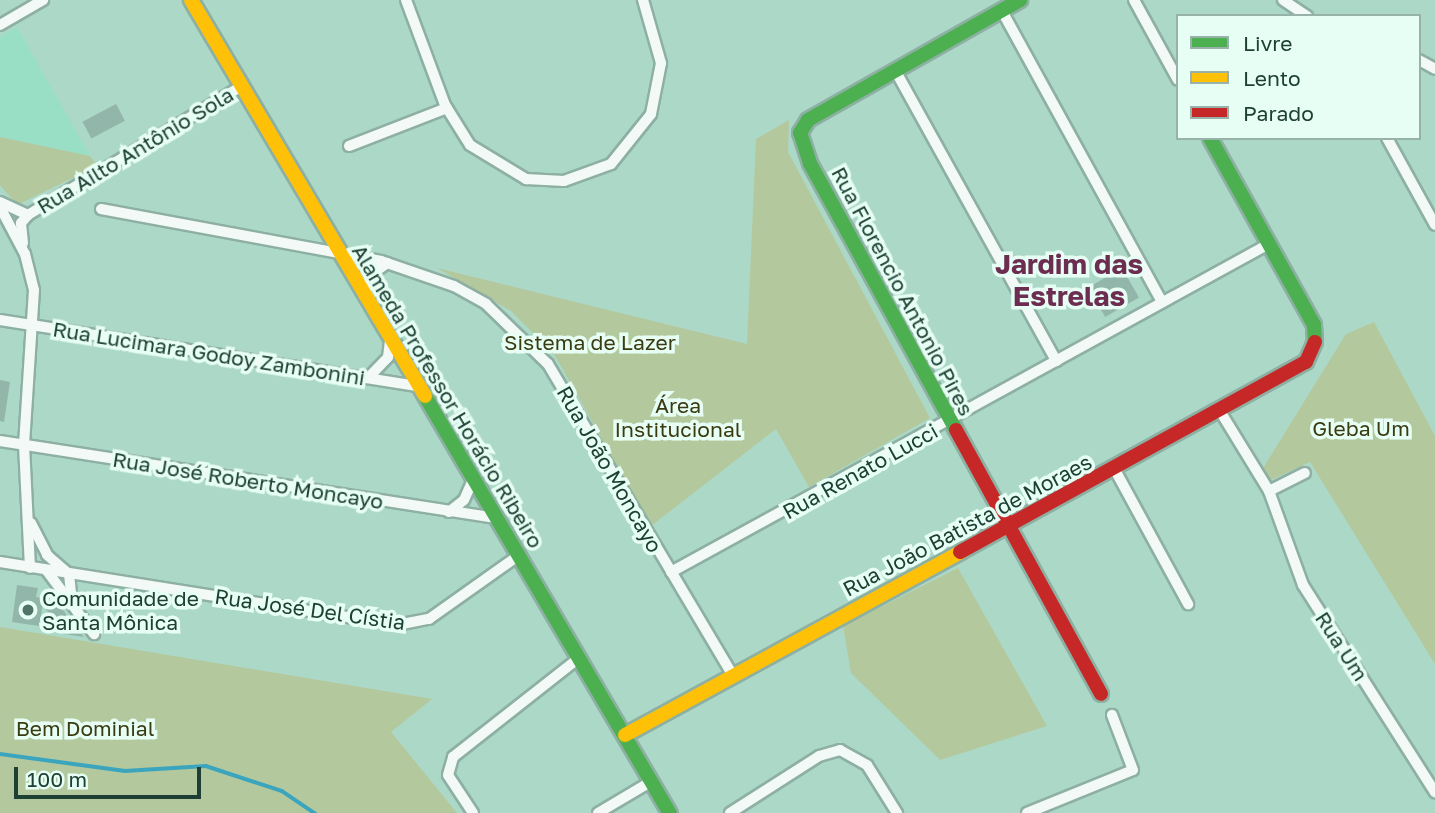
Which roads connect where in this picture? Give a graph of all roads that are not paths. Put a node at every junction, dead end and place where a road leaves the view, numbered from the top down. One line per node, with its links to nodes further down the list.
1 (43, 0): 10 (street)
2 (191, 0): 13 (street, Alameda Professor Horácio Ribeiro)
3 (406, 0): 14 (street)
4 (643, 0): 14 (street)
5 (1020, 0): 8 (street, Rua Florencio Antonio Pires)
6 (1134, 0): 12 (street)
7 (1283, 0): 9 (street)
8 (1002, 10): 11 (street, Rua Florencio Antonio Pires); 27 (street)
9 (1304, 14)
10 (0, 25)
11 (895, 70): 31 (street); 35 (street, Rua Florencio Antonio Pires)
12 (1176, 76)
13 (242, 86): 20 (street, Rua Ailto Antônio Sola); 23 (street, Alameda Professor Horácio Ribeiro)
14 (447, 108): 17 (street)
15 (1211, 140): 22 (street)
16 (1388, 140): 21 (street)
17 (349, 145)
18 (0, 204): 20 (street); 24 (street)
19 (102, 209): 23 (street, Rua João Moncayo)
20 (28, 215): 24 (street)
21 (1435, 225)
22 (1267, 246): 27 (street, Rua Renato Lucci); 34 (street, Rua João Batista de Moraes)
23 (338, 253): 25 (street, Rua João Moncayo); 26 (street, Alameda Professor Horácio Ribeiro)
24 (25, 254): 29 (street)
25 (387, 263): 26 (street); 50 (street, Rua João Moncayo)
26 (364, 296): 30 (street, Alameda Professor Horácio Ribeiro)
27 (1162, 302): 31 (street, Rua Renato Lucci)
28 (0, 320): 29 (street, Rua Lucimara Godoy Zambonini)
29 (32, 326): 32 (street, Rua Lucimara Godoy Zambonini); 37 (street)
30 (390, 340): 32 (street); 33 (street, Alameda Professor Horácio Ribeiro)
31 (1056, 361): 35 (street, Rua Renato Lucci)
32 (368, 378): 33 (street, Rua Lucimara Godoy Zambonini)
33 (417, 386): 40 (street, Alameda Professor Horácio Ribeiro)
34 (1220, 411): 38 (street, Rua João Batista de Moraes); 41 (street, Rua Um)
35 (949, 421): 45 (street, Rua Florencio Antonio Pires); 50 (street, Rua Renato Lucci)
36 (0, 441): 37 (street, Rua José Roberto Moncayo)
37 (24, 444): 42 (street, Rua José Roberto Moncayo); 43 (street)
38 (1115, 470): 45 (street, Rua João Batista de Moraes); 54 (street)
39 (1305, 473): 41 (street)
40 (473, 480): 42 (street); 44 (street, Alameda Professor Horácio Ribeiro)
41 (1269, 491): 62 (street, Rua Um)
42 (449, 512): 44 (street, Rua José Roberto Moncayo)
43 (29, 517): 48 (street); 51 (street)
44 (496, 518): 46 (street, Alameda Professor Horácio Ribeiro)
45 (1006, 526): 57 (street, Rua João Batista de Moraes); 58 (street, Rua Florencio Antonio Pires)
46 (518, 556): 52 (street, Rua José Del Cístia); 56 (street, Alameda Professor Horácio Ribeiro)
47 (0, 562): 48 (street, Rua José Del Cístia)
48 (30, 568): 49 (street, Rua José Del Cístia)
49 (47, 570): 51 (street, Rua José Del Cístia); 53 (street)
50 (671, 572): 57 (street, Rua João Moncayo)
51 (69, 574): 52 (street, Rua José Del Cístia); 53 (street)
52 (90, 577): 53 (street)
53 (72, 601): 55 (street)
54 (1188, 604)
55 (94, 634)
56 (579, 658): 60 (street, Alameda Professor Horácio Ribeiro); 63 (street)
57 (732, 674): 60 (street, Rua João Batista de Moraes)
58 (1101, 694)
59 (1112, 716): 68 (street)
60 (625, 735): 61 (street, Alameda Professor Horácio Ribeiro)
61 (652, 781): 64 (street); 65 (street, Alameda Professor Horácio Ribeiro)
62 (1435, 792)
63 (473, 813)
64 (598, 813)
65 (670, 813)
66 (730, 813): 67 (street)
67 (897, 813)
68 (1027, 813)

